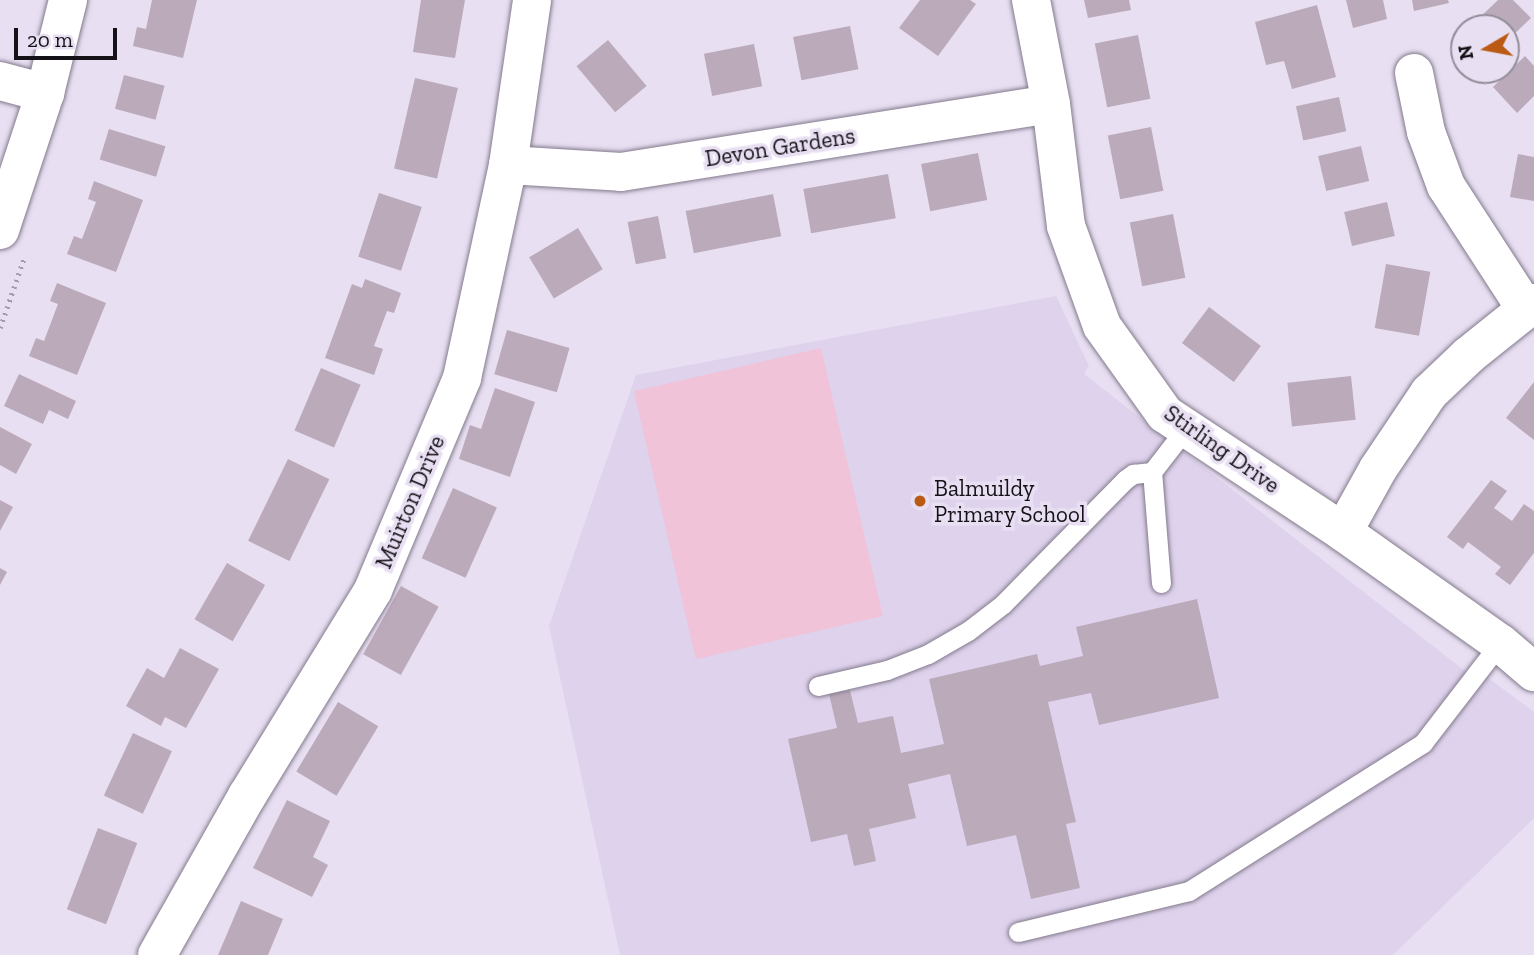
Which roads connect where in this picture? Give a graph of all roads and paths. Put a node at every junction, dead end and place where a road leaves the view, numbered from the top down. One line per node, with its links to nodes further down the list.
1 (68, 0): 6 (street)
2 (532, 0): 8 (street, Muirton Drive)
3 (1031, 0): 7 (street, Stirling Drive)
4 (1414, 73): 10 (street)
5 (0, 81): 6 (street)
6 (45, 93): 9 (street)
7 (1051, 104): 8 (street, Devon Gardens); 11 (street, Stirling Drive)
8 (509, 165): 19 (street, Muirton Drive)
9 (0, 230)
10 (1530, 306): 13 (street)
11 (1186, 428): 12 (lane); 13 (street, Stirling Drive)
12 (1152, 472): 14 (lane); 17 (lane)
13 (1343, 532): 15 (street, Stirling Drive)
14 (1161, 583)
15 (1500, 643): 16 (street, Stirling Drive); 18 (lane)
16 (1534, 672)
17 (818, 686)
18 (1018, 932)
19 (157, 955)

